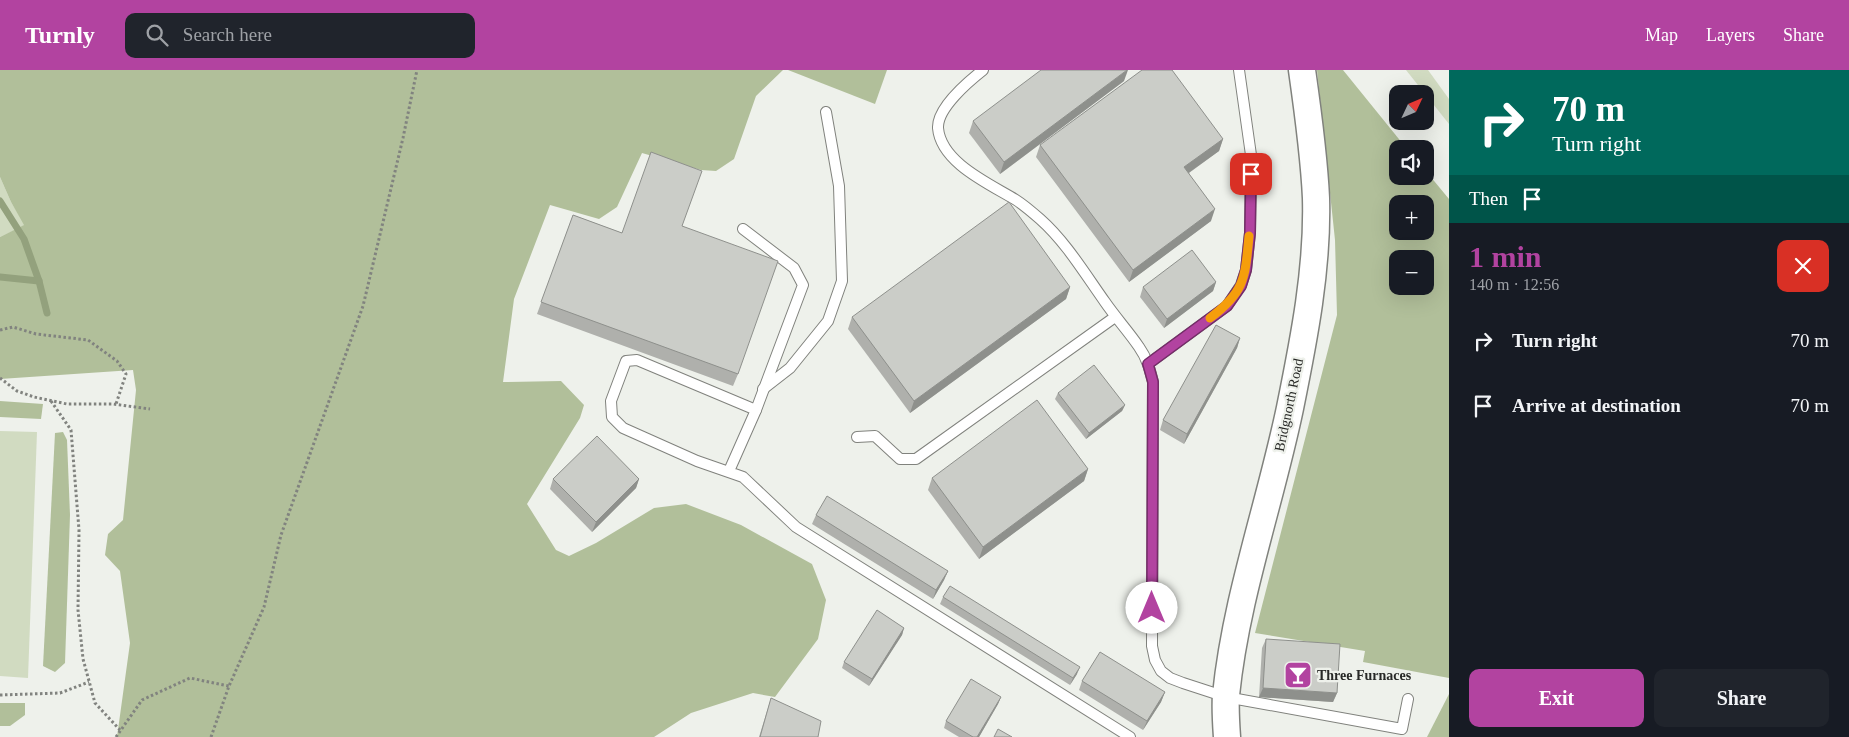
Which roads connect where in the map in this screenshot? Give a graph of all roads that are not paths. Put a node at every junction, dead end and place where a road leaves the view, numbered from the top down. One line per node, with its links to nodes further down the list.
1 (983, 70): 6 (lane)
2 (1239, 70): 7 (lane)
3 (1302, 70): 12 (street, Bridgnorth Road)
4 (826, 112): 8 (lane)
5 (742, 229): 8 (lane)
6 (1115, 317): 7 (lane); 10 (lane)
7 (1148, 364): 12 (lane)
8 (763, 389): 9 (lane)
9 (756, 410): 11 (lane); 11 (lane)
10 (857, 437)
11 (728, 471): 14 (lane)
12 (1226, 697): 13 (lane); 15 (street, Bridgnorth Road)
13 (1408, 699)
14 (1130, 737)
15 (1227, 737)

